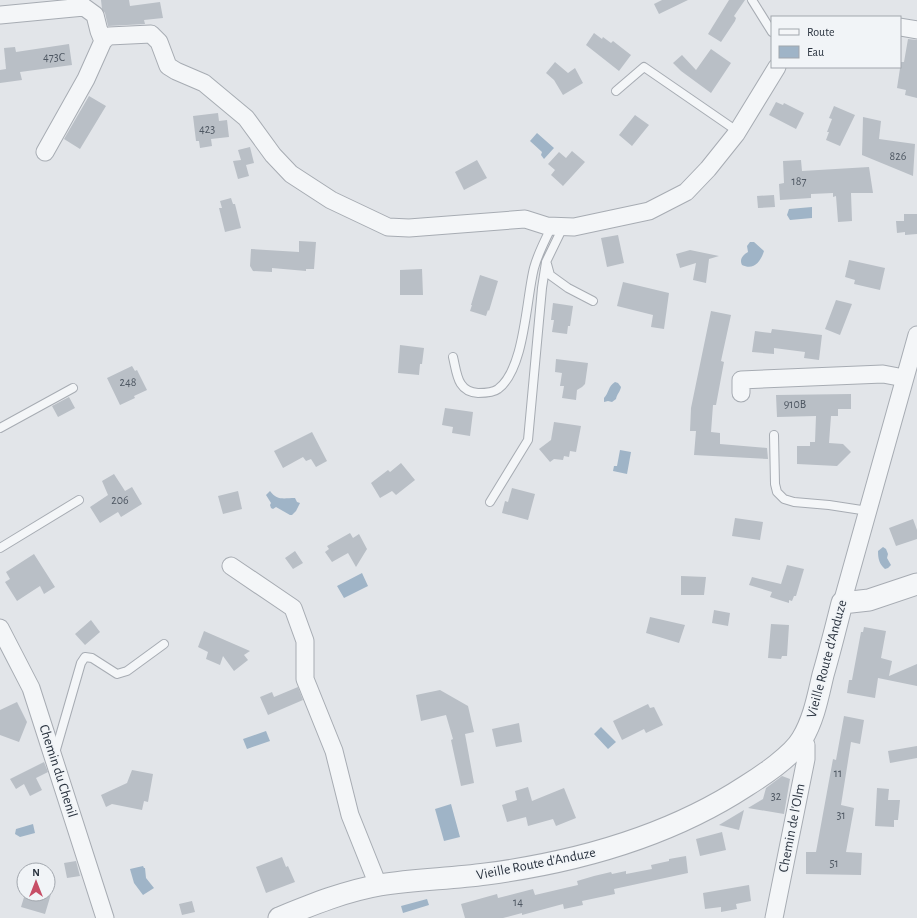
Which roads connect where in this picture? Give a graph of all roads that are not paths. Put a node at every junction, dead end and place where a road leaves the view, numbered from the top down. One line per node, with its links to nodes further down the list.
1 (752, 0): 5 (lane)
2 (61, 4): 3 (street); 7 (street)
3 (0, 15)
4 (901, 27): 6 (street)
5 (771, 30)
6 (917, 30)
7 (103, 40): 11 (street); 12 (street)
8 (777, 68): 10 (street)
9 (616, 91): 10 (lane)
10 (737, 131): 12 (street)
11 (46, 152)
12 (558, 227): 13 (lane); 16 (lane)
13 (546, 262): 14 (lane); 23 (lane)
14 (593, 301)
15 (917, 335): 17 (street, Vieille Route d'Anduze)
16 (453, 357)
17 (904, 378): 19 (street); 24 (street, Vieille Route d'Anduze)
18 (73, 388): 20 (lane)
19 (741, 393)
20 (0, 428)
21 (774, 435): 24 (lane)
22 (80, 500): 25 (lane)
23 (490, 502)
24 (868, 511): 28 (street, Vieille Route d'Anduze)
25 (0, 548)
26 (231, 566): 33 (street)
27 (917, 584): 28 (street)
28 (842, 603): 31 (street, Vieille Route d'Anduze)
29 (0, 628): 32 (street, Chemin du Chenil)
30 (164, 644): 32 (lane)
31 (802, 739): 33 (street, Vieille Route d'Anduze); 36 (street, Chemin de l'Olm)
32 (54, 756): 34 (street, Chemin du Chenil)
33 (378, 885): 35 (street, Vieille Route d'Anduze)
34 (105, 918)
35 (278, 918)
36 (774, 918)

